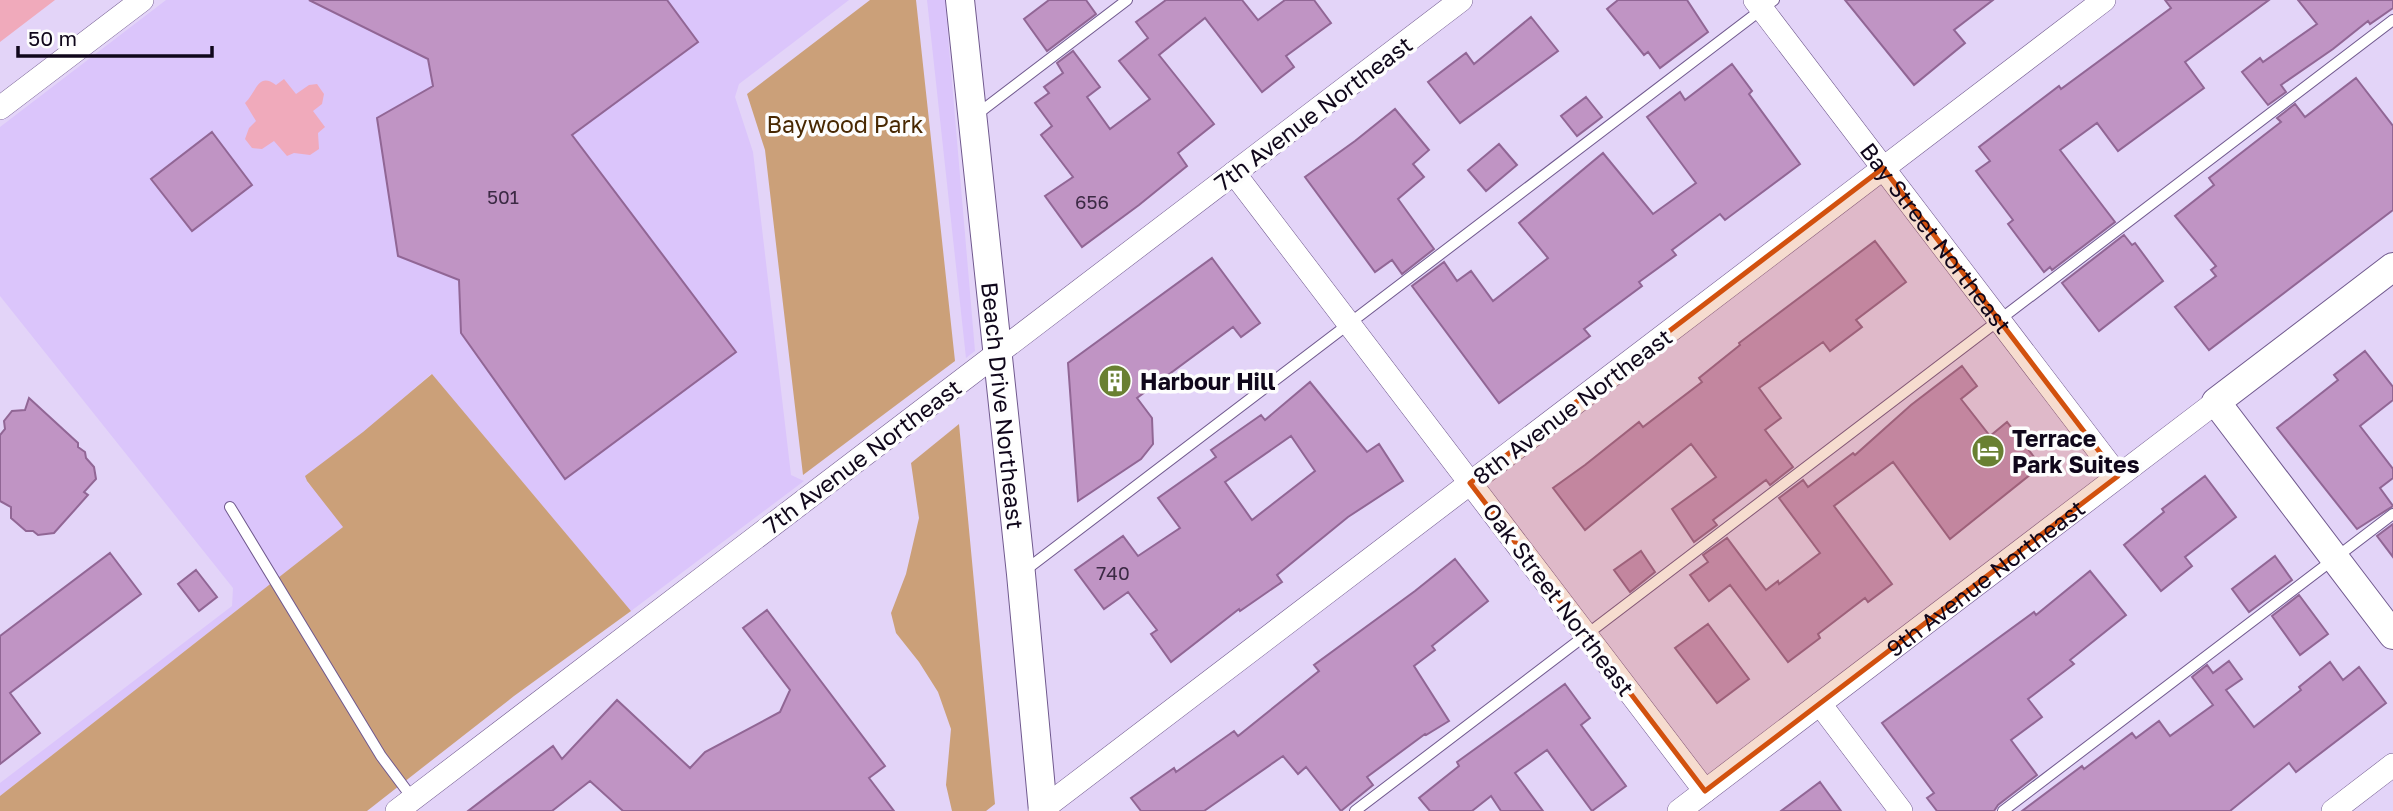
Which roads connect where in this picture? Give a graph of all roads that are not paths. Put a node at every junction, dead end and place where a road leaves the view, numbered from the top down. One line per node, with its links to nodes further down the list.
1 (142, 0): 8 (street)
2 (960, 0): 9 (street, Beach Drive Northeast)
3 (1127, 0): 9 (lane)
4 (1461, 0): 11 (street, 7th Avenue Northeast)
5 (2104, 0): 10 (street, 8th Avenue Northeast)
6 (1764, 3): 10 (street, Bay Street Northeast); 14 (lane)
7 (2393, 20): 13 (lane)
8 (0, 108)
9 (971, 119): 15 (street, Beach Drive Northeast)
10 (1883, 168): 13 (street, Bay Street Northeast); 18 (street, 8th Avenue Northeast)
11 (1234, 173): 14 (street, Oak Street Northeast); 15 (street, 7th Avenue Northeast)
12 (2393, 267): 16 (street, 9th Avenue Northeast)
13 (1999, 320): 17 (street, Bay Street Northeast); 23 (lane)
14 (1349, 324): 18 (street, Oak Street Northeast); 22 (lane)
15 (997, 354): 22 (street, Beach Drive Northeast); 28 (street, 7th Avenue Northeast)
16 (2216, 402): 17 (street, 9th Avenue Northeast); 21 (street)
17 (2118, 476): 25 (street, 9th Avenue Northeast)
18 (1470, 483): 23 (street, Oak Street Northeast); 29 (street, 8th Avenue Northeast)
19 (230, 507): 28 (lane)
20 (2393, 514): 21 (lane)
21 (2335, 558): 24 (street); 33 (lane)
22 (1021, 574): 29 (street, Beach Drive Northeast)
23 (1586, 635): 27 (street, Oak Street Northeast); 30 (lane)
24 (2393, 635)
25 (1820, 704): 27 (street, 9th Avenue Northeast); 32 (street)
26 (2393, 765): 34 (street)
27 (1705, 791): 31 (street, 9th Avenue Northeast)
28 (405, 805)
29 (1042, 810)
30 (1355, 811)
31 (1679, 811)
32 (1901, 811)
33 (2003, 811)
34 (2333, 811)

